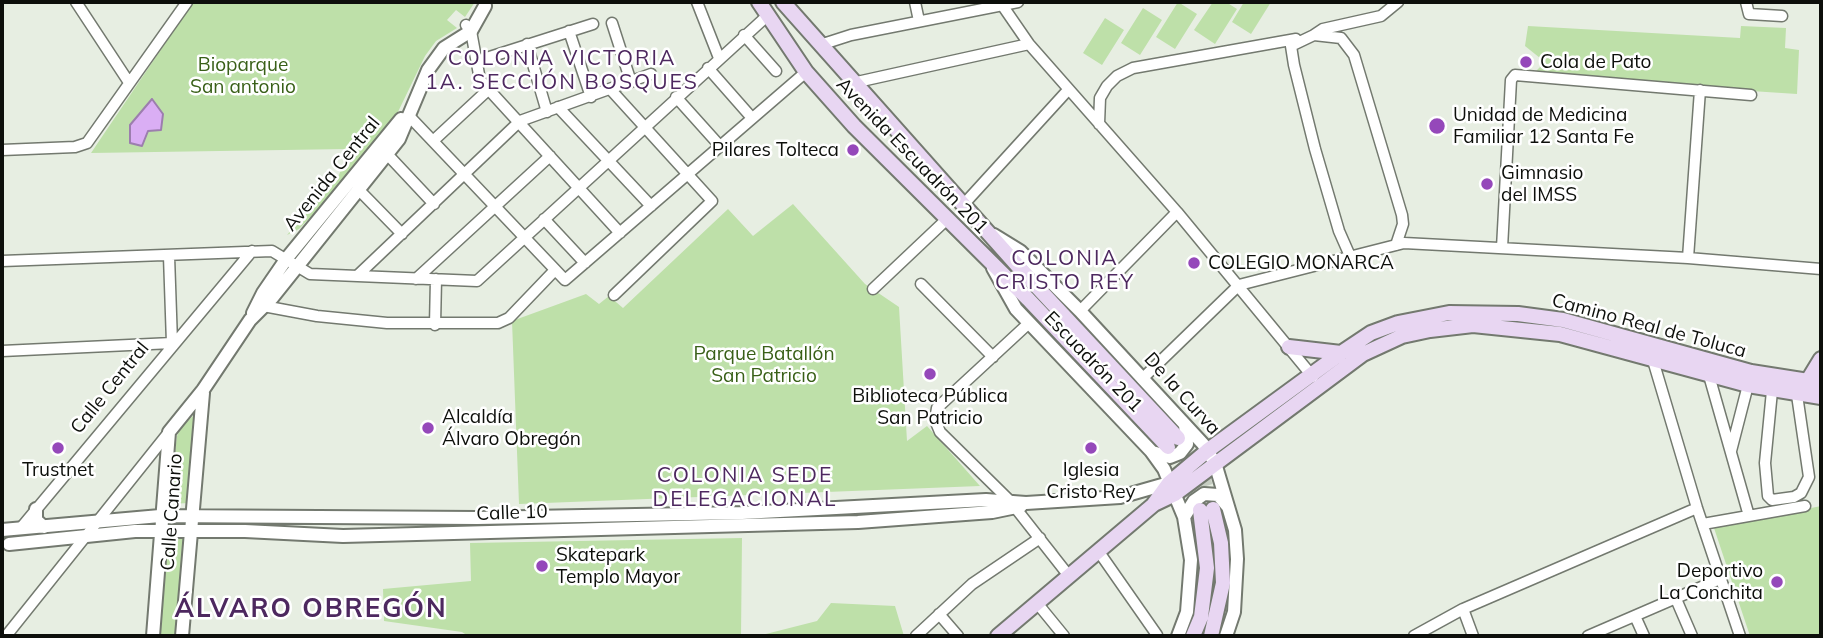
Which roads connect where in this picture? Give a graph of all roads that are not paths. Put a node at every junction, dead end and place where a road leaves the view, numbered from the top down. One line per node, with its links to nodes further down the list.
1 (76, 2): 30 (street)
2 (697, 2): 24 (street)
3 (759, 2): 12 (main road, Avenida Escuadrón 201)
4 (783, 2): 22 (main road, Avenida Escuadrón 201)
5 (915, 2): 14 (street)
6 (1018, 2): 9 (street)
7 (1398, 2): 20 (street)
8 (1746, 2): 13 (street)
9 (1001, 3): 14 (street); 23 (street)
10 (487, 4): 17 (street, Avenida Central)
11 (181, 5): 30 (street)
12 (767, 16): 19 (street); 28 (main road, Avenida Escuadrón 201)
13 (1782, 16)
14 (919, 21): 22 (street)
15 (612, 23): 31 (street)
16 (593, 24): 18 (street)
17 (468, 28): 25 (street); 42 (street, Avenida Central); 75 (street, Avenida Central)
18 (569, 32): 21 (street); 38 (street)
19 (744, 35): 24 (street); 27 (street)
20 (1314, 35): 45 (street); 68 (street); 72 (street)
21 (527, 44): 25 (street); 41 (street)
22 (823, 44): 32 (main road, Avenida Escuadrón 201)
23 (1029, 44): 32 (street); 35 (street)
24 (719, 58): 26 (street)
25 (477, 61): 33 (street)
26 (708, 68): 39 (street); 43 (street)
27 (776, 71)
28 (806, 72): 43 (street); 63 (main road, Avenida Escuadrón 201)
29 (652, 75): 31 (street)
30 (128, 81): 49 (street)
31 (631, 82): 34 (street)
32 (857, 82): 58 (main road, Avenida Escuadrón 201)
33 (489, 89): 44 (street); 47 (street)
34 (611, 90): 38 (street); 46 (street)
35 (1068, 90): 45 (street); 58 (street)
36 (1700, 90): 37 (street); 69 (street); 73 (street)
37 (1751, 95)
38 (591, 96): 40 (street)
39 (676, 97): 46 (street); 48 (street)
40 (558, 107): 41 (street); 52 (street)
41 (547, 112): 44 (street)
42 (409, 116): 47 (street); 50 (street, Avenida Central)
43 (752, 118): 48 (street)
44 (520, 121): 51 (street); 54 (street)
45 (1099, 124): 61 (street)
46 (644, 127): 52 (street); 53 (street)
47 (433, 141): 54 (street)
48 (720, 146): 53 (street)
49 (2, 150)
50 (387, 153): 56 (street, Avenida Central); 57 (street)
51 (550, 156): 55 (street); 59 (street)
52 (607, 160): 55 (street); 60 (street)
53 (687, 174): 60 (street); 86 (street)
54 (465, 175): 57 (street); 59 (street)
55 (578, 188): 62 (street); 66 (street)
56 (358, 189): 65 (street); 75 (street, Avenida Central)
57 (435, 204): 65 (street)
58 (964, 204): 64 (main road, Avenida Escuadrón 201)
59 (495, 206): 67 (street); 81 (street)
60 (651, 206): 66 (street)
61 (1177, 212): 84 (street); 88 (street)
62 (544, 219): 67 (street); 76 (street)
63 (946, 220): 77 (main road, Avenida Escuadrón 201); 85 (street)
64 (989, 232): 88 (street, De la Curva); 108 (main road, Avenida Escuadrón 201)
65 (402, 233): 80 (street)
66 (620, 233): 76 (street)
67 (524, 237): 79 (street); 82 (street)
68 (1396, 245): 69 (street); 72 (street)
69 (1502, 248): 73 (street)
70 (252, 251): 71 (street); 75 (street); 92 (street, Calle Central)
71 (169, 256): 74 (street); 92 (street)
72 (1350, 256): 84 (street)
73 (1688, 258): 78 (street)
74 (2, 261)
75 (292, 262): 80 (street); 87 (street, Avenida Central)
76 (585, 263): 79 (street)
77 (991, 265): 90 (street, Escuadrón 201); 108 (main road, Avenida Escuadrón 201)
78 (1821, 269)
79 (555, 270): 91 (street)
80 (357, 276): 81 (street)
81 (416, 279): 82 (street)
82 (436, 279): 91 (street)
83 (921, 284): 97 (street)
84 (1239, 285): 93 (street); 100 (street)
85 (873, 289)
86 (614, 295)
87 (260, 306): 91 (street); 104 (street, Avenida Central)
88 (1080, 311): 100 (street, De la Curva)
89 (1450, 320): 95 (main road, Camino Real de Toluca); 96 (main road, Camino Real de Toluca); 101 (main road, Camino Real de Toluca)
90 (1029, 323): 97 (street); 110 (street, Escuadrón 201)
91 (435, 324)
92 (172, 343): 94 (street); 116 (street, Calle Central)
93 (1289, 347): 95 (main road); 101 (street)
94 (2, 351)
95 (1340, 353): 101 (main road, Camino Real de Toluca)
96 (1652, 353): 99 (main road, Camino Real de Toluca); 115 (street)
97 (993, 357): 113 (street)
98 (1821, 359): 102 (main road)
99 (1706, 366): 103 (main road, Camino Real de Toluca); 105 (main road, Camino Real de Toluca); 109 (street)
100 (1142, 379): 108 (street, De la Curva)
101 (1316, 380): 111 (main road, Camino Real de Toluca)
102 (1814, 382): 105 (main road, Camino Real de Toluca)
103 (1748, 385): 105 (main road, Camino Real de Toluca); 109 (street)
104 (203, 390): 107 (street, Avenida Central); 119 (street, Calle Canario)
105 (1786, 390): 105 (street); 106 (main road, Camino Real de Toluca)
106 (1821, 397)
107 (169, 432): 118 (street, Calle Canario); 122 (street, Avenida Central)
108 (1177, 437): 110 (street); 111 (street, De la Curva)
109 (1731, 451): 120 (street)
110 (1151, 452): 112 (street, Escuadrón 201)
111 (1211, 457): 112 (main road, Camino Real de Toluca); 117 (street, De la Curva)
112 (1172, 489): 113 (street, Calle 10); 121 (street); 132 (main road, Camino Real de Toluca)
113 (1017, 504): 119 (street, Calle 10); 128 (street, Calle 10); 130 (street)
114 (1805, 506): 120 (street)
115 (1697, 508): 123 (street); 137 (street)
116 (36, 509): 124 (street); 125 (street, Calle Central)
117 (1230, 510): 121 (street); 153 (street, De la Curva)
118 (160, 516): 119 (street, Calle 10); 122 (street, Calle 10); 127 (street, Calle Canario)
119 (190, 516): 128 (street, Calle Canario)
120 (1749, 516): 123 (street)
121 (1184, 517): 150 (street)
122 (96, 521): 124 (street, Calle 10); 129 (street, Avenida Central)
123 (1703, 524): 134 (street)
124 (44, 527): 125 (street, Calle 10)
125 (20, 529): 126 (street, Calle 10); 131 (street, Calle Central)
126 (2, 530)
127 (159, 530): 128 (street, Calle 10); 129 (street, Calle 10); 144 (street, Calle Canario)
128 (190, 530): 145 (street, Calle Canario)
129 (86, 535): 131 (street, Calle 10); 143 (street, Avenida Central)
130 (1040, 538): 133 (street); 138 (street)
131 (5, 548)
132 (1099, 552): 133 (main road, Camino Real de Toluca); 141 (street)
133 (1069, 576): 136 (main road, Camino Real de Toluca)
134 (1720, 579): 135 (street); 157 (street)
135 (1676, 599): 139 (street); 156 (street)
136 (1037, 603): 148 (main road, Camino Real de Toluca); 149 (street)
137 (1463, 609): 140 (street); 154 (street)
138 (939, 614): 146 (street); 147 (street)
139 (1635, 616): 142 (street); 155 (street)
140 (1420, 634)
141 (1157, 635)
142 (1592, 635)
143 (6, 636)
144 (153, 636)
145 (182, 636)
146 (916, 636)
147 (958, 636)
148 (998, 636)
149 (1064, 636)
150 (1178, 636)
151 (1193, 636): 152 (main road)
152 (1211, 636)
153 (1226, 636)
154 (1473, 636)
155 (1644, 636)
156 (1692, 636)
157 (1740, 636)

